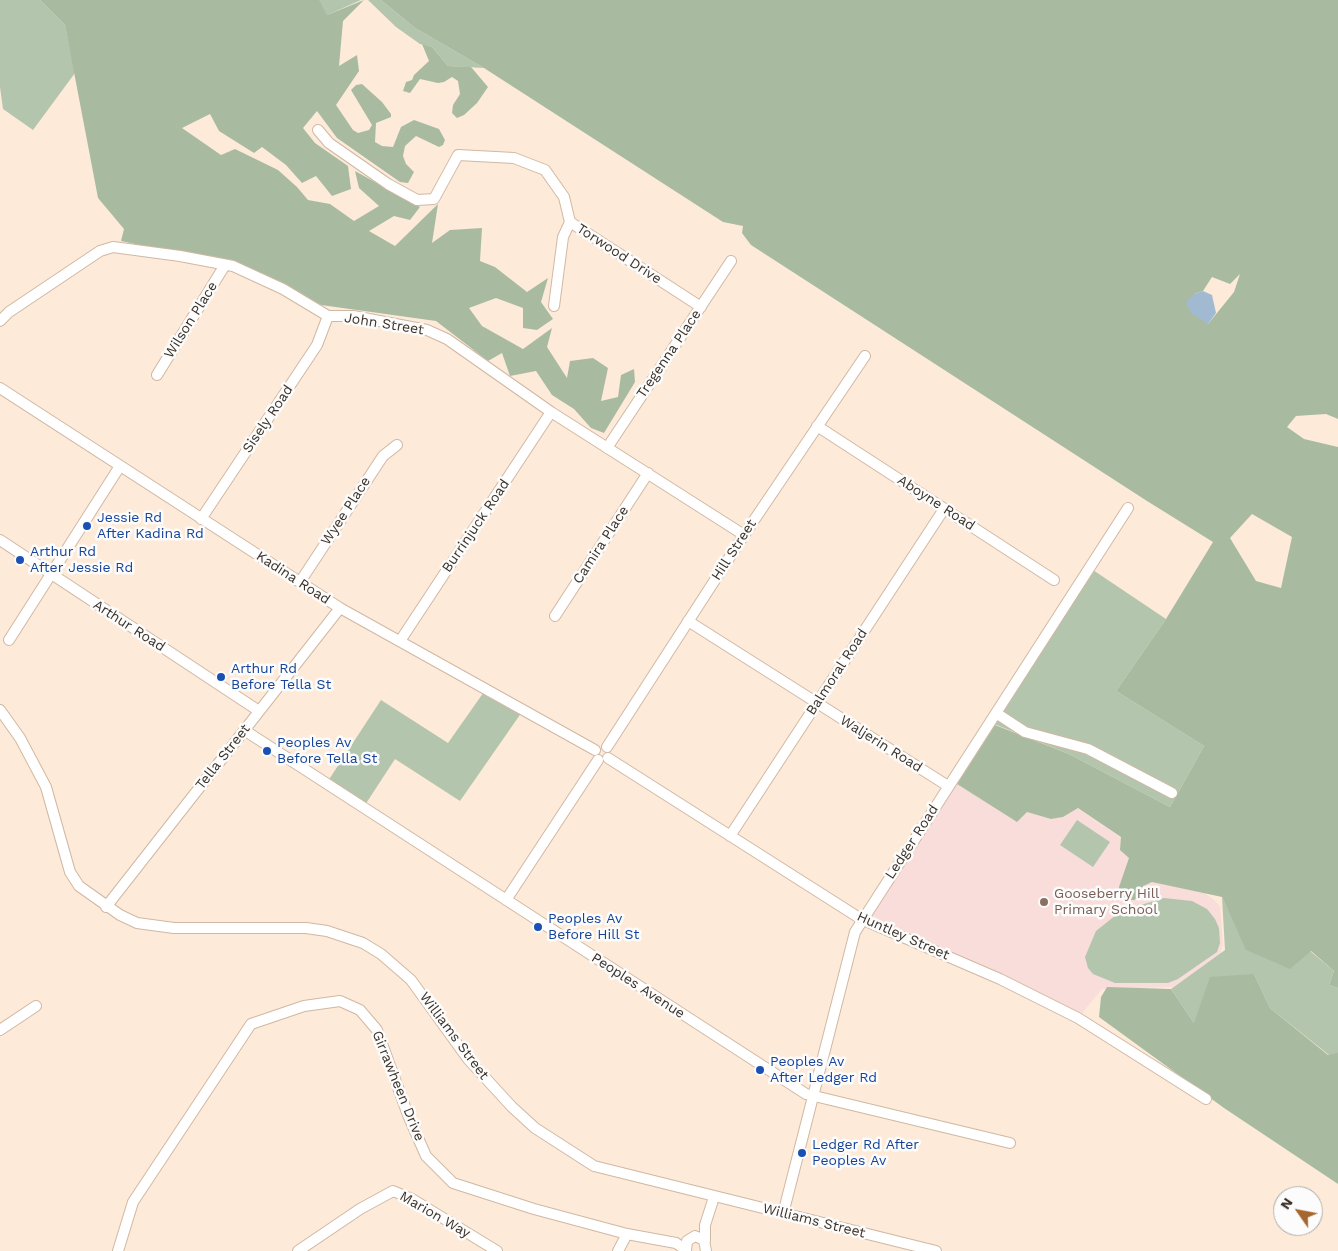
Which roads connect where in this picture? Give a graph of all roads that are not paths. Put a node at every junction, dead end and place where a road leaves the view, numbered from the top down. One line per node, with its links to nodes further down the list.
1 (318, 130): 2 (street, Torwood Drive)
2 (570, 222): 5 (street); 6 (street, Torwood Drive)
3 (731, 261): 6 (street, Tregenna Place)
4 (225, 265): 7 (street, John Street); 8 (street, John Street); 10 (street, Wilson Place)
5 (554, 306)
6 (701, 307): 15 (street, Tregenna Place)
7 (328, 316): 12 (street, John Street); 20 (street, Sisely Road)
8 (0, 321)
9 (865, 356): 13 (street, Hill Street)
10 (157, 375)
11 (0, 388): 16 (street, Kadina Road)
12 (551, 412): 15 (street, John Street); 30 (street, Burrinjuck Road)
13 (817, 426): 19 (street, Aboyne Road); 21 (street, Hill Street)
14 (398, 445): 25 (street, Wyee Place)
15 (607, 448): 17 (street, John Street)
16 (120, 466): 20 (street, Kadina Road); 23 (street)
17 (648, 473): 21 (street, John Street); 27 (street, Camira Place)
18 (1128, 508): 34 (street, Ledger Road)
19 (944, 509): 24 (street, Aboyne Road); 31 (street, Balmoral Road)
20 (201, 519): 25 (street, Kadina Road)
21 (744, 535): 28 (street, Hill Street)
22 (0, 540): 23 (street, Arthur Road)
23 (51, 574): 29 (street); 33 (street, Arthur Road)
24 (1054, 580)
25 (300, 582): 26 (street, Kadina Road)
26 (340, 608): 30 (street, Kadina Road); 33 (street, Tella Street)
27 (555, 616)
28 (688, 621): 31 (street, Waljerin Road); 36 (street, Hill Street)
29 (9, 640)
30 (400, 641): 36 (street, Kadina Road)
31 (817, 703): 37 (street, Waljerin Road); 39 (street, Balmoral Road)
32 (0, 710): 41 (street, Williams Street)
33 (259, 710): 35 (street, Tella Street)
34 (996, 712): 37 (street, Ledger Road); 38 (street)
35 (244, 730): 40 (street, Peoples Avenue); 41 (street, Tella Street)
36 (602, 754): 39 (street, Huntley Street); 40 (street, Hill Street)
37 (948, 786): 42 (street, Ledger Road)
38 (1172, 793)
39 (730, 836): 42 (street, Huntley Street)
40 (506, 900): 45 (street, Peoples Avenue)
41 (106, 906): 48 (street, Williams Street)
42 (861, 919): 45 (street, Ledger Road); 46 (street, Huntley Street)
43 (36, 1006): 44 (street)
44 (0, 1030)
45 (812, 1095): 47 (street, Peoples Avenue); 49 (street, Ledger Road)
46 (1206, 1099)
47 (1010, 1143)
48 (714, 1197): 49 (street, Williams Street); 50 (street)
49 (783, 1214): 59 (street, Williams Street)
50 (705, 1225): 52 (street); 53 (street)
51 (626, 1234): 52 (street, Girrawheen Drive); 55 (street, Girrawheen Drive); 57 (street)
52 (688, 1245): 53 (street)
53 (706, 1246): 58 (street)
54 (490, 1250): 56 (street, Marion Way)
55 (118, 1251)
56 (298, 1251)
57 (618, 1251)
58 (717, 1251)
59 (936, 1251)

